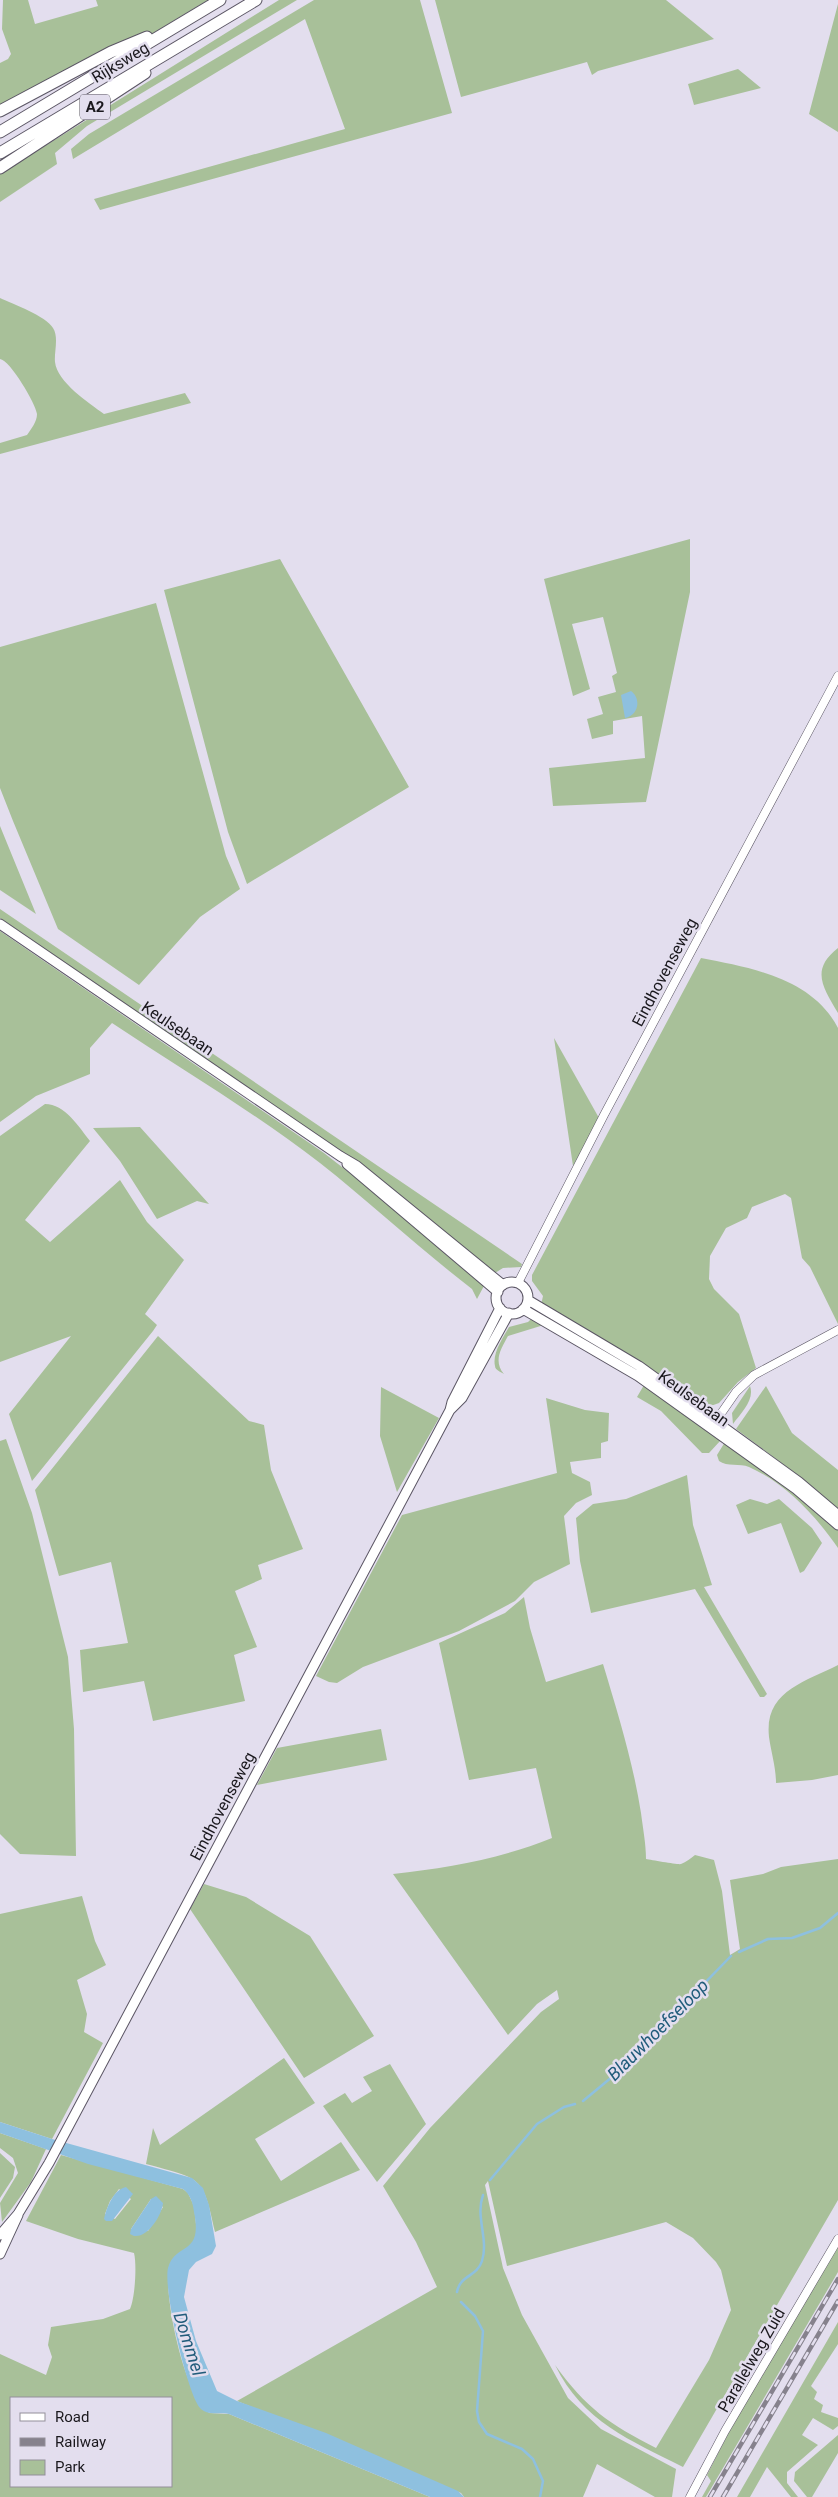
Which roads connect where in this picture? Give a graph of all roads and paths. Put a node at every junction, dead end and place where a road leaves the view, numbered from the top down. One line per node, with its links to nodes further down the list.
1 (220, 0): 3 (highway, Rijksweg / A2)
2 (256, 0): 4 (highway, Rijksweg / A2)
3 (177, 26): 5 (highway, A2); 6 (highway, Rijksweg / A2)
4 (187, 41): 7 (highway, Rijksweg / A2); 8 (highway, A2)
5 (0, 111)
6 (0, 132)
7 (0, 152)
8 (0, 168)
9 (838, 676): 11 (street, Eindhovenseweg)
10 (0, 924): 12 (main road, Keulsebaan)
11 (518, 1283): 12 (main road); 13 (main road)
12 (500, 1288): 14 (main road)
13 (528, 1300): 15 (main road); 19 (main road, Keulsebaan)
14 (500, 1308): 16 (main road); 18 (main road, Eindhovenseweg)
15 (523, 1309): 16 (main road); 19 (main road, Keulsebaan)
16 (509, 1313): 18 (main road, Eindhovenseweg)
17 (838, 1330): 19 (street)
18 (450, 1410): 22 (main road, Eindhovenseweg)
19 (713, 1424): 20 (main road, Keulsebaan); 21 (main road, Keulsebaan)
20 (838, 1515)
21 (838, 1525)
22 (18, 2214): 23 (main road, Eindhovenseweg); 25 (main road, Eindhovenseweg)
23 (0, 2235)
24 (838, 2239): 26 (street, Parallelweg Zuid)
25 (0, 2254)
26 (690, 2497)

